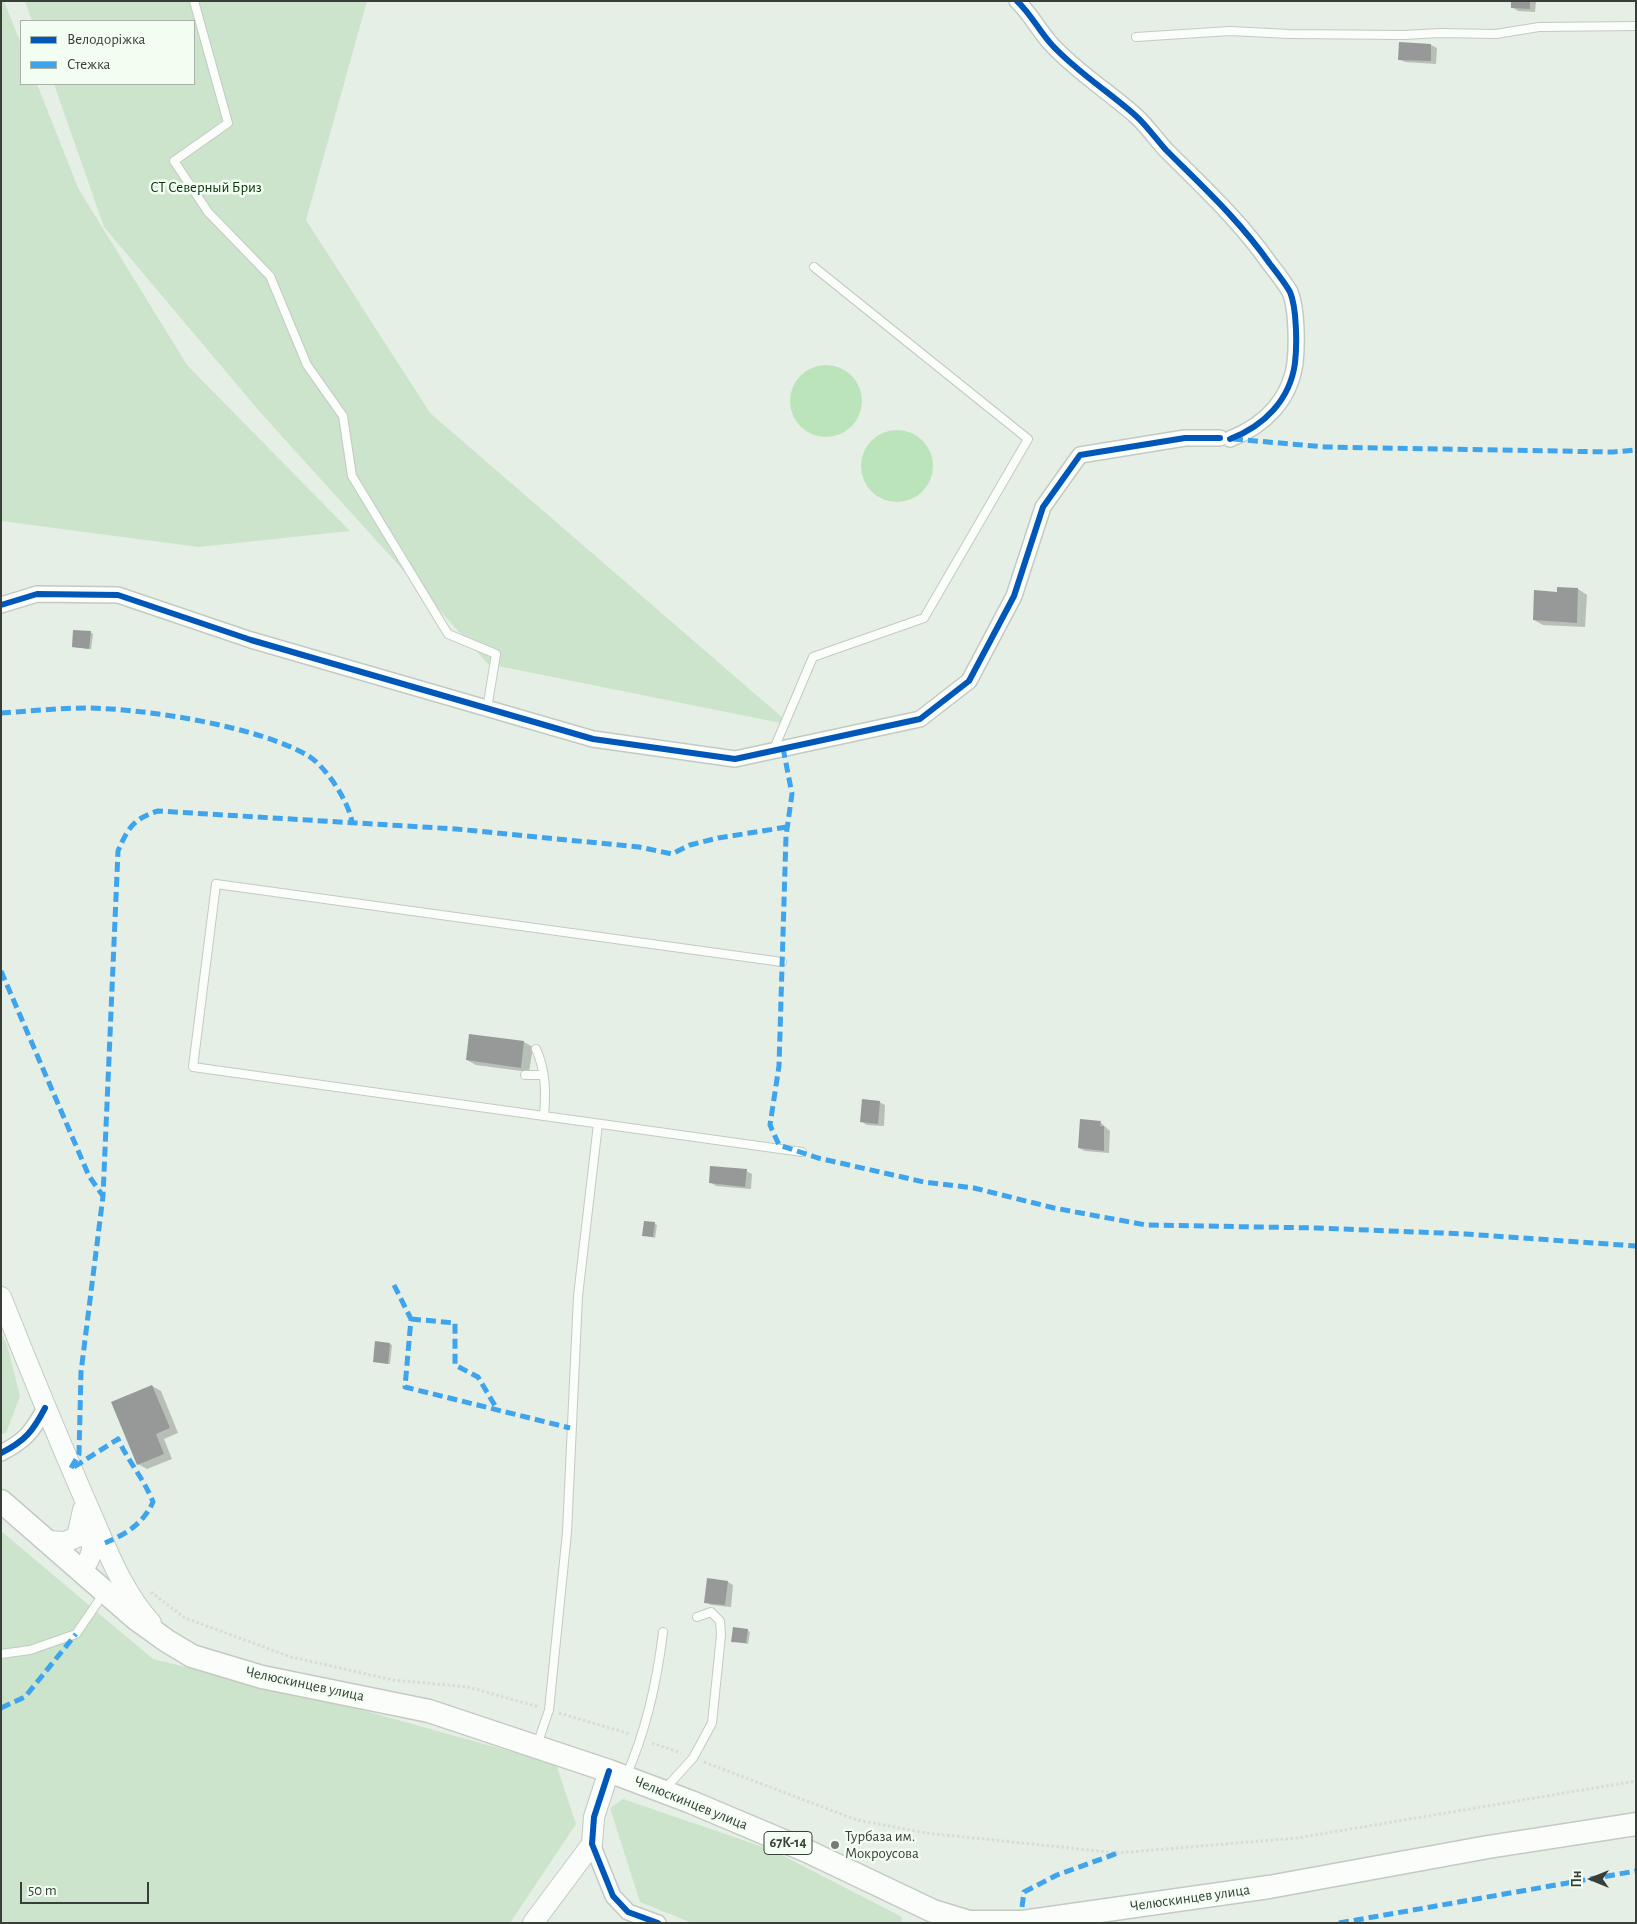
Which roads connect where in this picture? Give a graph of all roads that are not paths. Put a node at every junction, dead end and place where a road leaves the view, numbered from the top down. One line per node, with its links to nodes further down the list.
1 (194, 1): 7 (lane)
2 (1017, 1): 8 (street)
3 (1636, 26): 4 (lane)
4 (1136, 37)
5 (814, 266): 8 (lane)
6 (1, 605): 7 (street)
7 (487, 709): 8 (street)
8 (773, 751)
9 (782, 962): 13 (lane)
10 (536, 1049): 12 (lane)
11 (525, 1075): 12 (lane)
12 (543, 1075): 13 (lane)
13 (544, 1116): 14 (lane)
14 (598, 1124): 15 (lane); 27 (lane)
15 (802, 1152)
16 (1, 1297): 17 (main road)
17 (45, 1408): 18 (street); 19 (main road)
18 (1, 1453)
19 (84, 1496): 21 (main road); 22 (main road); 23 (main road)
20 (1, 1501): 21 (main road, Челюскинцев улица / 67К-14)
21 (46, 1541): 22 (main road, Челюскинцев улица / 67К-14)
22 (81, 1572): 23 (main road, Челюскинцев улица / 67К-14)
23 (113, 1585): 26 (lane); 27 (main road, Челюскинцев улица / 67К-14)
24 (697, 1617): 29 (lane)
25 (663, 1632): 28 (lane)
26 (1, 1654)
27 (537, 1747): 28 (main road, Челюскинцев улица / 67К-14)
28 (617, 1774): 29 (main road, Челюскинцев улица / 67К-14); 31 (main road)
29 (662, 1791): 35 (main road, Челюскинцев улица / 67К-14)
30 (1636, 1824): 35 (main road, Челюскинцев улица / 67К-14)
31 (592, 1844): 32 (street); 33 (main road)
32 (628, 1917): 34 (street)
33 (533, 1923)
34 (658, 1923)
35 (1000, 1923)

